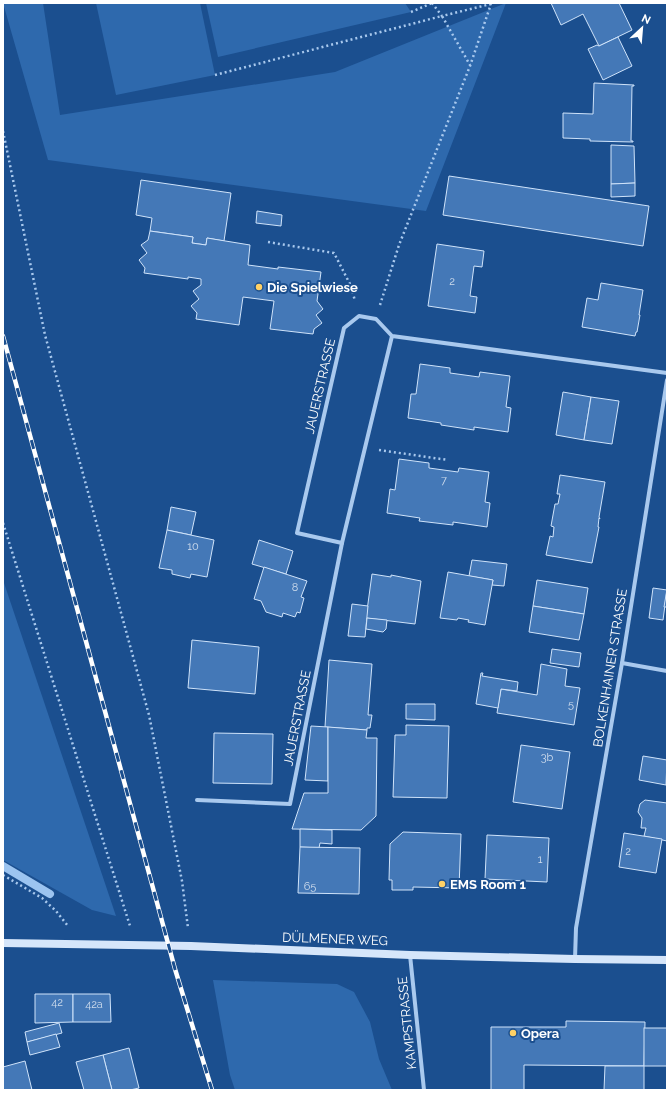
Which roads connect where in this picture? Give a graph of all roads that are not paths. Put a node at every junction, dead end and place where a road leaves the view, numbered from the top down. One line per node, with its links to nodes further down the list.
1 (392, 336): 2 (street); 4 (street, JAUERSTRASSE); 4 (street, JAUERSTRASSE)
2 (667, 373)
3 (667, 380): 5 (street, BOLKENHAINER STRASSE)
4 (342, 543): 7 (street, JAUERSTRASSE)
5 (622, 663): 6 (street); 10 (street, BOLKENHAINER STRASSE)
6 (667, 671)
7 (197, 800)
8 (3, 943): 9 (street, DÜLMENER WEG)
9 (410, 955): 10 (street, DÜLMENER WEG); 12 (street, KAMPSTRASSE)
10 (575, 959): 11 (street, DÜLMENER WEG)
11 (667, 960)
12 (424, 1090)

